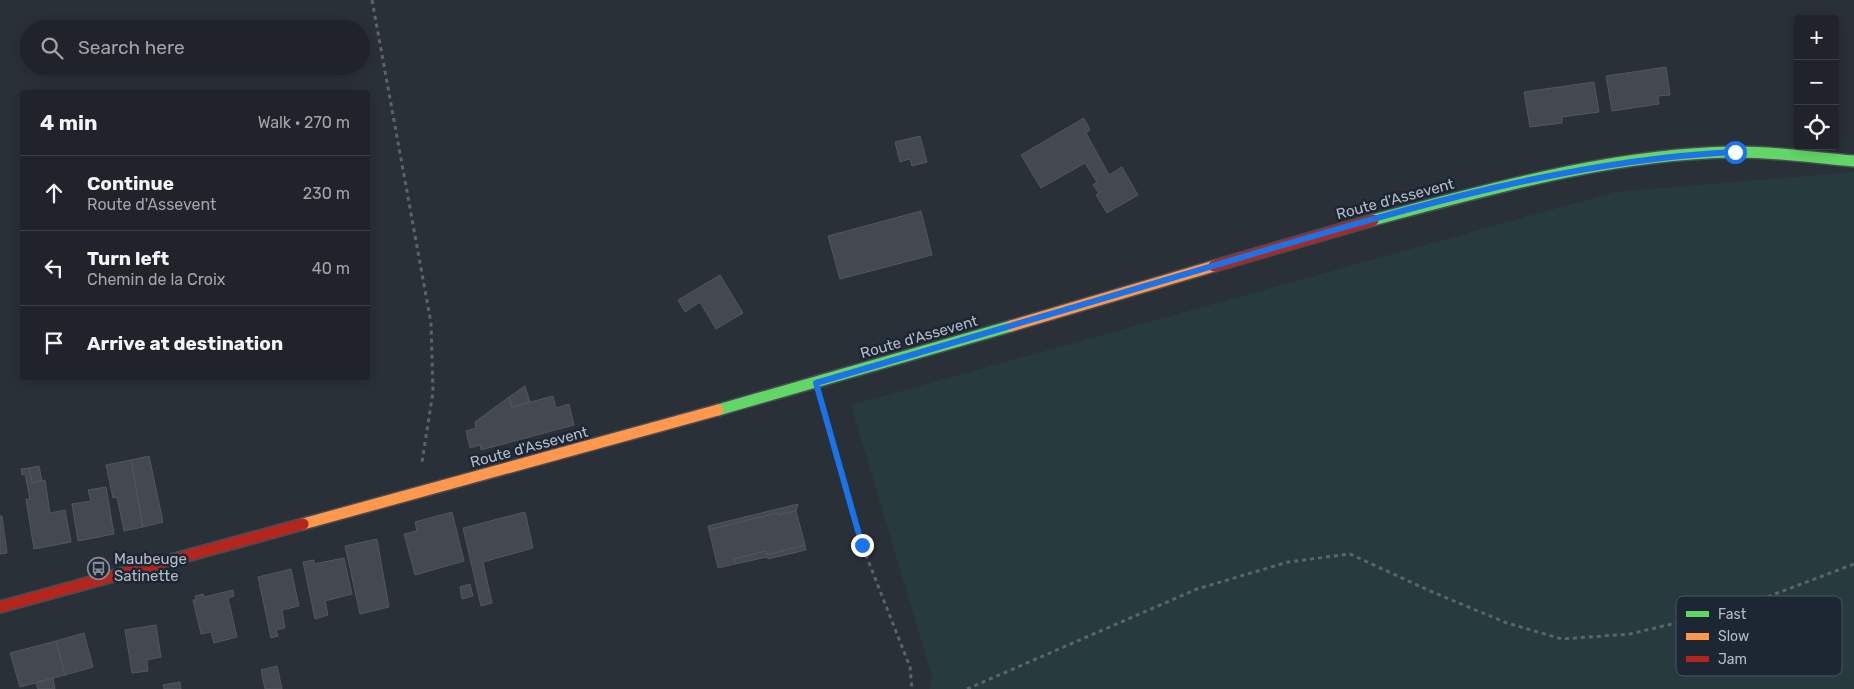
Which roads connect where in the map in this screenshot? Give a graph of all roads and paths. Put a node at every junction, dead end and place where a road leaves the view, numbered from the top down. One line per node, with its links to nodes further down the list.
1 (372, 0): 4 (path)
2 (1854, 161): 3 (street, Route d'Assevent)
3 (816, 383): 4 (street, Route d'Assevent); 9 (path)
4 (414, 494): 7 (street, Route d'Assevent)
5 (1854, 564): 6 (path)
6 (1770, 596)
7 (0, 607)
8 (1676, 623): 10 (path)
9 (912, 689)
10 (967, 689)

